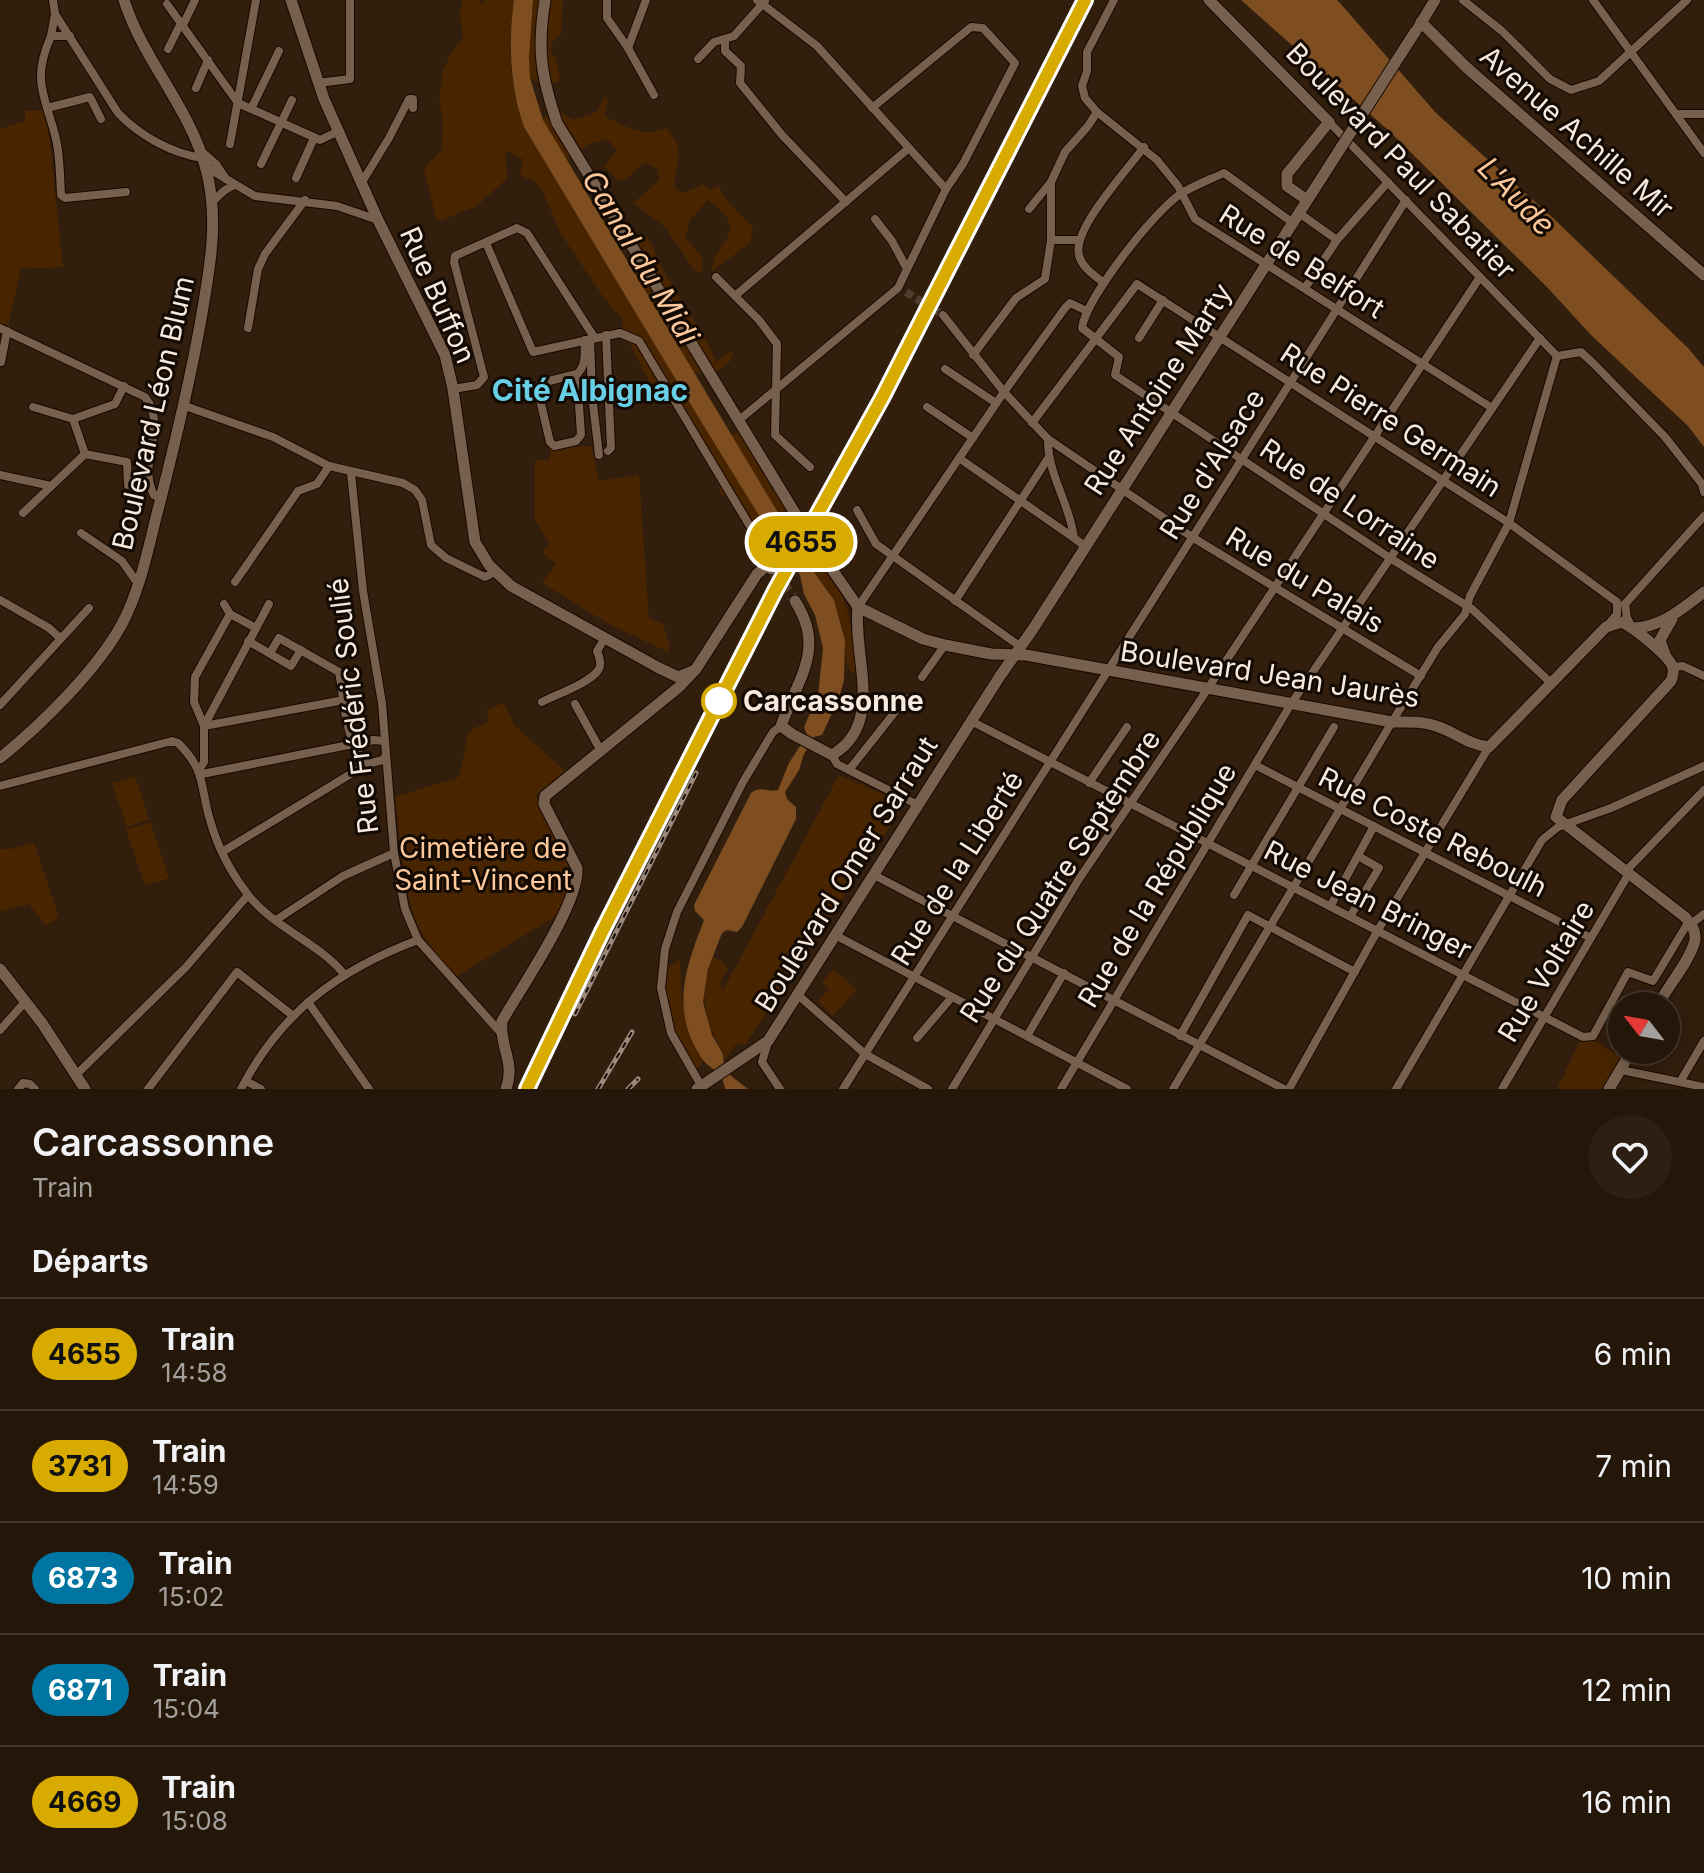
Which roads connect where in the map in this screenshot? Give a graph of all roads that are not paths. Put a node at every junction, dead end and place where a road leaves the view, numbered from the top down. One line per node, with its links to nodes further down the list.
1 (53, 0): 18 (street)
2 (124, 0): 51 (street, Boulevard Léon Blum)
3 (195, 0): 19 (street)
4 (256, 0): 34 (street)
5 (291, 0): 30 (street, Rue Buffon)
6 (350, 0): 30 (street)
7 (545, 0): 112 (street)
8 (607, 0): 24 (street)
9 (646, 0): 24 (street)
10 (1114, 0): 39 (street)
11 (1209, 0): 43 (street, Boulevard Paul Sabatier)
12 (1435, 0): 20 (street, Rue Antoine Marty)
13 (1463, 0): 27 (street)
14 (1593, 0): 27 (street)
15 (1687, 0): 27 (street)
16 (762, 1): 23 (street); 37 (street)
17 (167, 4): 19 (street)
18 (55, 14): 21 (street); 22 (street)
19 (182, 24): 25 (street); 29 (street)
20 (1418, 27): 62 (street, Rue Antoine Marty, bridge); 76 (street, Avenue Achille Mir)
21 (51, 36): 22 (street); 35 (street)
22 (70, 36): 51 (street)
23 (725, 41): 28 (street); 65 (street)
24 (628, 48): 32 (street)
25 (168, 49)
26 (279, 51): 38 (street)
27 (1632, 51): 40 (street)
28 (698, 59)
29 (208, 60): 31 (street); 34 (street)
30 (318, 83): 45 (street, Rue Buffon)
31 (196, 88)
32 (654, 95)
33 (292, 100): 44 (street)
34 (238, 103): 38 (street); 47 (street)
35 (47, 108): 42 (street); 59 (street)
36 (413, 108): 55 (street)
37 (872, 108): 49 (street); 58 (street)
38 (251, 109): 44 (street)
39 (1097, 112): 48 (street, Rue de Belfort); 56 (street)
40 (1676, 114): 41 (street); 50 (street)
41 (1704, 114)
42 (101, 119)
43 (1329, 122): 57 (street, Boulevard Paul Sabatier); 62 (street)
44 (281, 123): 46 (street); 52 (street)
45 (339, 131): 46 (street); 55 (street, Rue Buffon)
46 (314, 138): 53 (street)
47 (230, 144)
48 (1144, 147): 60 (street, Rue de Belfort); 71 (street)
49 (909, 148): 58 (street); 65 (street)
50 (1704, 153)
51 (202, 158): 54 (street); 54 (street); 64 (street, Boulevard Léon Blum)
52 (261, 164)
53 (296, 178)
54 (230, 182): 61 (street); 64 (street)
55 (362, 182): 69 (street, Rue Buffon)
56 (1051, 182): 66 (street); 70 (street)
57 (1388, 182): 63 (street, Boulevard Paul Sabatier); 72 (street)
58 (946, 189): 75 (street)
59 (126, 192)
60 (1181, 193): 67 (street); 74 (street, Rue de Belfort); 79 (street)
61 (305, 200): 69 (street); 86 (street)
62 (1307, 200): 67 (street, Rue Antoine Marty)
63 (1406, 200): 78 (street, Boulevard Paul Sabatier); 83 (street, Rue d'Alsace)
64 (213, 201): 106 (street, Boulevard Léon Blum)
65 (846, 202): 81 (street)
66 (1029, 209)
67 (1296, 218): 72 (street); 74 (street, Rue Antoine Marty)
68 (875, 219): 75 (street)
69 (378, 220): 102 (street, Rue Buffon)
70 (1051, 240): 71 (street); 94 (street)
71 (1079, 240): 79 (street)
72 (1337, 240): 80 (street)
73 (486, 243): 93 (street); 93 (street); 102 (street)
74 (1267, 264): 80 (street, Rue de Belfort); 89 (street, Rue Antoine Marty)
75 (906, 267): 103 (street)
76 (1704, 275)
77 (716, 277): 81 (street)
78 (1480, 277): 92 (street, Boulevard Paul Sabatier); 97 (street, Rue du Quatre Septembre)
79 (1104, 283): 84 (street)
80 (1305, 288): 83 (street, Rue de Belfort)
81 (736, 295): 103 (street)
82 (1163, 300): 89 (street, Rue Pierre Germain); 90 (street, Rue Pierre Germain); 91 (street)
83 (1337, 309): 97 (street, Rue de Belfort); 100 (street, Rue d'Alsace)
84 (1087, 311): 90 (street); 104 (street)
85 (943, 315): 94 (street, Rue du Palais)
86 (248, 328)
87 (3, 330): 96 (street); 101 (street)
88 (606, 335): 93 (street); 93 (street); 145 (street)
89 (1220, 336): 100 (street, Rue Pierre Germain); 110 (street, Rue Antoine Marty)
90 (1095, 338): 110 (street, Rue de Lorraine); 113 (street)
91 (1139, 338)
92 (1540, 338): 95 (street, Boulevard Paul Sabatier); 109 (street, Rue de la République)
93 (590, 339): 99 (street)
94 (973, 355): 104 (street, Rue du Palais)
95 (1557, 356): 129 (street); 137 (street)
96 (1, 362)
97 (1423, 364): 109 (street, Rue de Belfort); 114 (street, Rue du Quatre Septembre)
98 (945, 369): 105 (street)
99 (577, 374): 99 (street)
100 (1290, 382): 114 (street, Rue Pierre Germain); 120 (street, Rue d'Alsace)
101 (124, 386): 111 (street); 130 (street)
102 (453, 389): 146 (street, Rue Buffon)
103 (776, 390): 112 (street); 122 (street)
104 (1004, 392): 105 (street); 113 (street, Rue du Palais)
105 (996, 403): 115 (street)
106 (185, 406): 121 (street); 130 (street, Boulevard Léon Blum)
107 (33, 407): 111 (street)
108 (927, 407): 115 (street)
109 (1492, 408): 125 (street, Rue de la République)
110 (1172, 412): 120 (street, Rue de Lorraine); 128 (street, Rue Antoine Marty)
111 (73, 419): 117 (street)
112 (738, 421): 136 (street)
113 (1032, 423): 116 (street, Rue du Palais)
114 (1375, 436): 125 (street, Rue Pierre Germain); 134 (street, Rue du Quatre Septembre)
115 (973, 438): 119 (street)
116 (1048, 439): 118 (street); 128 (street, Rue du Palais)
117 (85, 454): 126 (street); 127 (street)
118 (1049, 457): 131 (street); 140 (street)
119 (959, 458): 131 (street); 143 (street)
120 (1241, 458): 134 (street, Rue de Lorraine); 139 (street, Rue d'Alsace)
121 (329, 466): 123 (street); 147 (street)
122 (810, 467)
123 (351, 473): 146 (street); 199 (street, Rue Frédéric Soulié)
124 (0, 475): 127 (street)
125 (1444, 480): 137 (street, Rue Pierre Germain); 144 (street, Rue de la République)
126 (128, 485)
127 (51, 486): 133 (street)
128 (1123, 489): 139 (street, Rue du Palais); 142 (street, Rue Antoine Marty)
129 (1704, 492)
130 (161, 498): 148 (street, Boulevard Léon Blum)
131 (1021, 501): 140 (street); 153 (street)
132 (857, 510): 143 (street)
133 (23, 513)
134 (1325, 513): 144 (street, Rue de Lorraine); 149 (street, Rue du Quatre Septembre)
135 (1704, 516): 154 (street)
136 (798, 518)
137 (1509, 523): 154 (street, Rue Pierre Germain); 158 (street)
138 (81, 533): 148 (street)
139 (1192, 537): 149 (street, Rue du Palais); 179 (street, Rue d'Alsace)
140 (1074, 538): 142 (street)
141 (816, 546): 157 (street)
142 (1086, 547): 166 (street, Rue Antoine Marty)
143 (892, 556): 153 (street); 157 (street)
144 (1390, 558): 158 (street, Rue de Lorraine); 164 (street, Rue de la République)
145 (769, 568): 178 (street)
146 (495, 572): 168 (street, Rue Buffon)
147 (235, 582)
148 (138, 584): 205 (street, Boulevard Léon Blum)
149 (1276, 587): 164 (street, Rue du Palais); 186 (street, Rue du Quatre Septembre)
150 (1704, 592): 161 (street)
151 (0, 600): 167 (street)
152 (795, 601): 196 (street)
153 (955, 601): 172 (street)
154 (1621, 603): 162 (street); 165 (street)
155 (224, 604): 160 (street)
156 (269, 604): 163 (street)
157 (858, 607): 170 (street, Boulevard Jean Jaurès); 203 (street)
158 (1467, 607): 181 (street); 184 (street, Rue de Lorraine)
159 (89, 608): 167 (street)
160 (230, 614): 163 (street); 195 (street)
161 (1675, 615): 165 (street); 176 (street)
162 (1606, 627): 165 (street); 184 (street)
163 (256, 628): 169 (street)
164 (1342, 628): 181 (street, Rue du Palais); 191 (street, Rue de la République)
165 (1633, 628): 176 (street)
166 (1033, 629): 172 (street, Rue Antoine Marty); 175 (street)
167 (60, 638): 192 (street)
168 (605, 638): 177 (street, Rue Buffon); 189 (street)
169 (248, 641): 173 (street); 195 (street)
170 (945, 645): 174 (street, Boulevard Jean Jaurès); 183 (street)
171 (301, 650): 173 (street); 173 (street); 188 (street)
172 (1017, 651): 174 (street, Boulevard Jean Jaurès); 175 (street, Boulevard Jean Jaurès); 180 (street, Boulevard Omer Sarraut)
173 (270, 653)
174 (991, 654): 180 (street)
175 (1040, 658): 179 (street, Boulevard Jean Jaurès); 180 (street)
176 (1670, 662): 182 (street); 219 (street)
177 (659, 668): 178 (street, Rue Buffon); 185 (street, Rue Buffon)
178 (695, 670): 185 (street)
179 (1107, 671): 186 (street, Boulevard Jean Jaurès); 206 (street, Rue de la Liberté)
180 (1000, 676): 193 (street, Boulevard Omer Sarraut)
181 (1421, 676): 194 (street)
182 (1704, 676)
183 (922, 677)
184 (1551, 683): 201 (street)
185 (679, 687): 202 (street)
186 (1208, 688): 191 (street, Boulevard Jean Jaurès); 216 (street, Rue du Quatre Septembre)
187 (906, 698): 210 (street)
188 (344, 700): 195 (street); 200 (street)
189 (542, 702)
190 (575, 704): 202 (street)
191 (1291, 704): 194 (street, Boulevard Jean Jaurès); 208 (street, Rue de la République)
192 (0, 705)
193 (971, 721): 206 (street, Rue Jean Bringer); 217 (street, Boulevard Omer Sarraut)
194 (1392, 722): 201 (street, Boulevard Jean Jaurès); 218 (street)
195 (204, 726): 211 (street)
196 (781, 726): 203 (street); 277 (street)
197 (1127, 727): 212 (street)
198 (1334, 727): 214 (street)
199 (384, 741): 200 (street); 204 (street, Rue Frédéric Soulié)
200 (354, 745): 207 (street); 211 (street)
201 (1489, 747): 223 (street)
202 (601, 751): 261 (street)
203 (826, 752): 210 (street)
204 (386, 755): 207 (street); 224 (street, Rue Frédéric Soulié)
205 (0, 758)
206 (1050, 762): 212 (street, Rue Jean Bringer); 236 (street, Rue de la Liberté)
207 (367, 764): 222 (street)
208 (1255, 765): 214 (street, Rue Coste Reboulh); 221 (street, Rue de la République)
209 (1704, 766): 219 (street)
210 (849, 770): 217 (street)
211 (200, 772): 213 (street); 222 (street)
212 (1089, 783): 216 (street, Rue Jean Bringer)
213 (0, 786)
214 (1298, 787): 218 (street, Rue Coste Reboulh); 226 (street)
215 (1704, 790): 227 (street, Rue Voltaire)
216 (1129, 804): 221 (street, Rue Jean Bringer); 244 (street, Rue du Quatre Septembre)
217 (918, 805): 228 (street, Boulevard Omer Sarraut)
218 (1340, 809): 220 (street, Rue Coste Reboulh); 229 (street)
219 (1565, 825): 227 (street); 232 (street)
220 (1374, 826): 223 (street, Rue Coste Reboulh); 225 (street)
221 (1208, 843): 226 (street, Rue Jean Bringer); 254 (street, Rue de la République)
222 (222, 852): 230 (street)
223 (1424, 852): 232 (street, Rue Coste Reboulh); 240 (street)
224 (394, 853): 237 (street); 243 (street, Rue Frédéric Soulié)
225 (1358, 856): 233 (street); 235 (street)
226 (1252, 865): 229 (street, Rue Jean Bringer); 231 (street)
227 (1626, 874): 238 (street); 242 (street, Rue Voltaire)
228 (874, 875): 236 (street); 241 (street, Boulevard Omer Sarraut)
229 (1294, 886): 233 (street, Rue Jean Bringer); 239 (street)
230 (248, 895): 237 (street); 274 (street)
231 (1234, 895)
232 (1508, 896): 242 (street, Rue Coste Reboulh); 249 (street)
233 (1331, 905): 235 (street, Rue Jean Bringer)
234 (1704, 914): 238 (street)
235 (1351, 915): 240 (street, Rue Jean Bringer)
236 (953, 916): 244 (street); 250 (street, Rue de la Liberté)
237 (276, 920): 248 (street)
238 (1693, 925): 251 (street); 258 (street, Rue Jean Bringer)
239 (1270, 926): 246 (street); 263 (street); 267 (street)
240 (1378, 930): 246 (street); 249 (street, Rue Jean Bringer)
241 (835, 935): 250 (street); 252 (street, Boulevard Omer Sarraut)
242 (1591, 938): 258 (street, Rue Voltaire)
243 (418, 940): 248 (street); 261 (street, Rue Frédéric Soulié)
244 (1031, 956): 247 (street); 259 (street, Rue du Quatre Septembre)
245 (0, 969): 255 (street)
246 (1355, 972): 293 (street)
247 (1064, 973): 254 (street); 262 (street)
248 (344, 974): 256 (street)
249 (1462, 975): 258 (street, Rue Jean Bringer); 294 (street)
250 (914, 977): 253 (street); 268 (street, Rue de la Liberté)
251 (1665, 992)
252 (798, 995): 265 (street, Boulevard Omer Sarraut); 268 (street)
253 (952, 997): 259 (street); 264 (street)
254 (1114, 1001): 263 (street); 271 (street, Rue de la République)
255 (25, 1002): 260 (street); 274 (street)
256 (308, 1002): 257 (street); 284 (street)
257 (292, 1015): 276 (street); 282 (street)
258 (1544, 1017): 295 (street, Rue Voltaire)
259 (993, 1018): 262 (street); 289 (street, Rue du Quatre Septembre)
260 (0, 1030)
261 (500, 1032): 285 (street, Rue Frédéric Soulié)
262 (1027, 1036): 271 (street)
263 (1180, 1036): 267 (street)
264 (917, 1038)
265 (768, 1041): 269 (street, Boulevard Omer Sarraut); 270 (street)
266 (1704, 1041): 275 (street)
267 (1199, 1045): 292 (street); 293 (street)
268 (865, 1054): 287 (street, Rue de la Liberté); 288 (street)
269 (738, 1062): 270 (street); 277 (street, Boulevard Omer Sarraut)
270 (762, 1062): 286 (street)
271 (1077, 1063): 290 (street, Rue de la République); 291 (street)
272 (1624, 1064): 273 (street)
273 (1621, 1070): 275 (street); 296 (street)
274 (76, 1075): 281 (street)
275 (1680, 1082): 278 (street)
276 (244, 1085): 283 (street)
277 (702, 1087)
278 (1704, 1087)
279 (18, 1089): 280 (street)
280 (35, 1089)
281 (85, 1089)
282 (148, 1089)
283 (261, 1089)
284 (369, 1089)
285 (506, 1089)
286 (780, 1089)
287 (843, 1089)
288 (928, 1089)
289 (952, 1089)
290 (1061, 1089)
291 (1127, 1089)
292 (1173, 1089)
293 (1287, 1089)
294 (1396, 1089)
295 (1502, 1089)
296 (1609, 1089)

